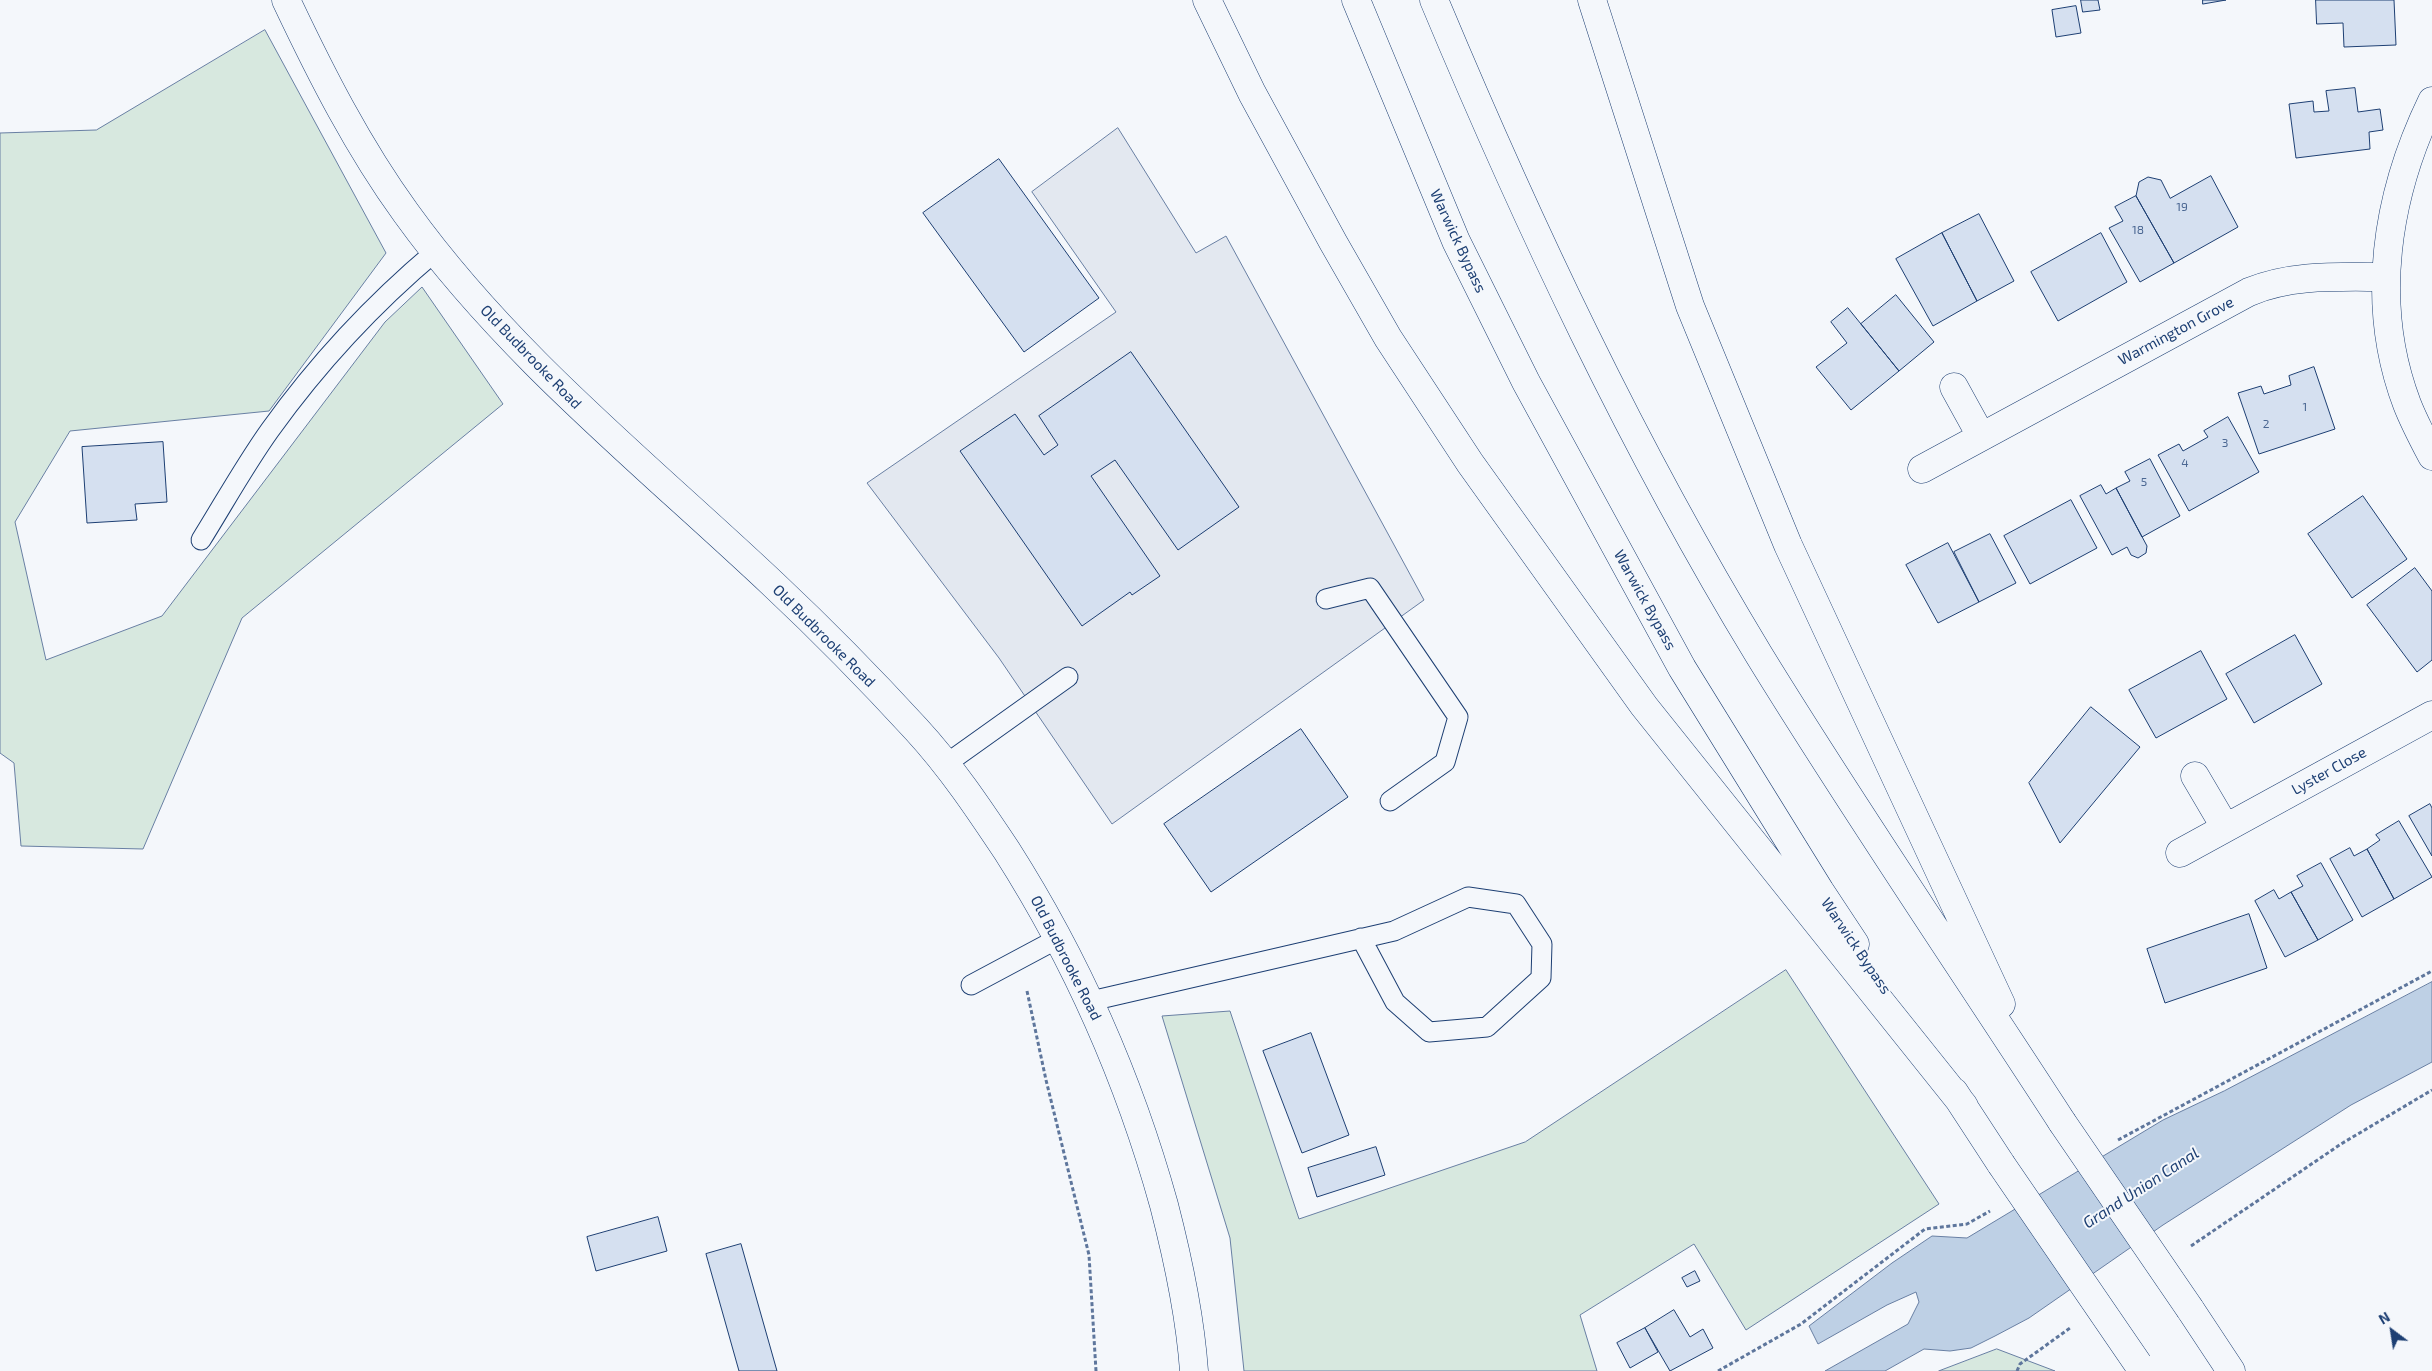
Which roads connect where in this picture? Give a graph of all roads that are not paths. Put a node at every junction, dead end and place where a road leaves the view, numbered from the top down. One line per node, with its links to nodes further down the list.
1 (286, 0): 7 (main road, Old Budbrooke Road)
2 (1207, 0): 27 (main road)
3 (1356, 0): 27 (main road, Warwick Bypass)
4 (1434, 0): 26 (main road)
5 (1592, 0): 26 (main road)
6 (2432, 101): 8 (main road)
7 (436, 251): 13 (lane); 17 (main road, Old Budbrooke Road)
8 (2385, 277): 10 (main road, Warmington Grove); 11 (main road)
9 (1954, 387): 10 (main road)
10 (1981, 436): 12 (main road, Warmington Grove)
11 (2432, 456)
12 (1922, 469)
13 (201, 540)
14 (1326, 599): 19 (lane)
15 (1068, 677): 17 (lane)
16 (2432, 715): 20 (main road, Lyster Close)
17 (946, 764): 22 (main road, Old Budbrooke Road)
18 (2195, 776): 20 (main road)
19 (1390, 800)
20 (2225, 827): 21 (main road, Lyster Close)
21 (2180, 853)
22 (1059, 938): 24 (lane); 25 (main road, Old Budbrooke Road)
23 (1361, 938): 23 (lane); 25 (lane)
24 (971, 985)
25 (1090, 1001): 29 (main road, Old Budbrooke Road)
26 (2040, 1089): 30 (main road, bridge)
27 (1964, 1106): 28 (main road, Warwick Bypass, bridge)
28 (2140, 1368)
29 (1194, 1371)
30 (2231, 1371)

